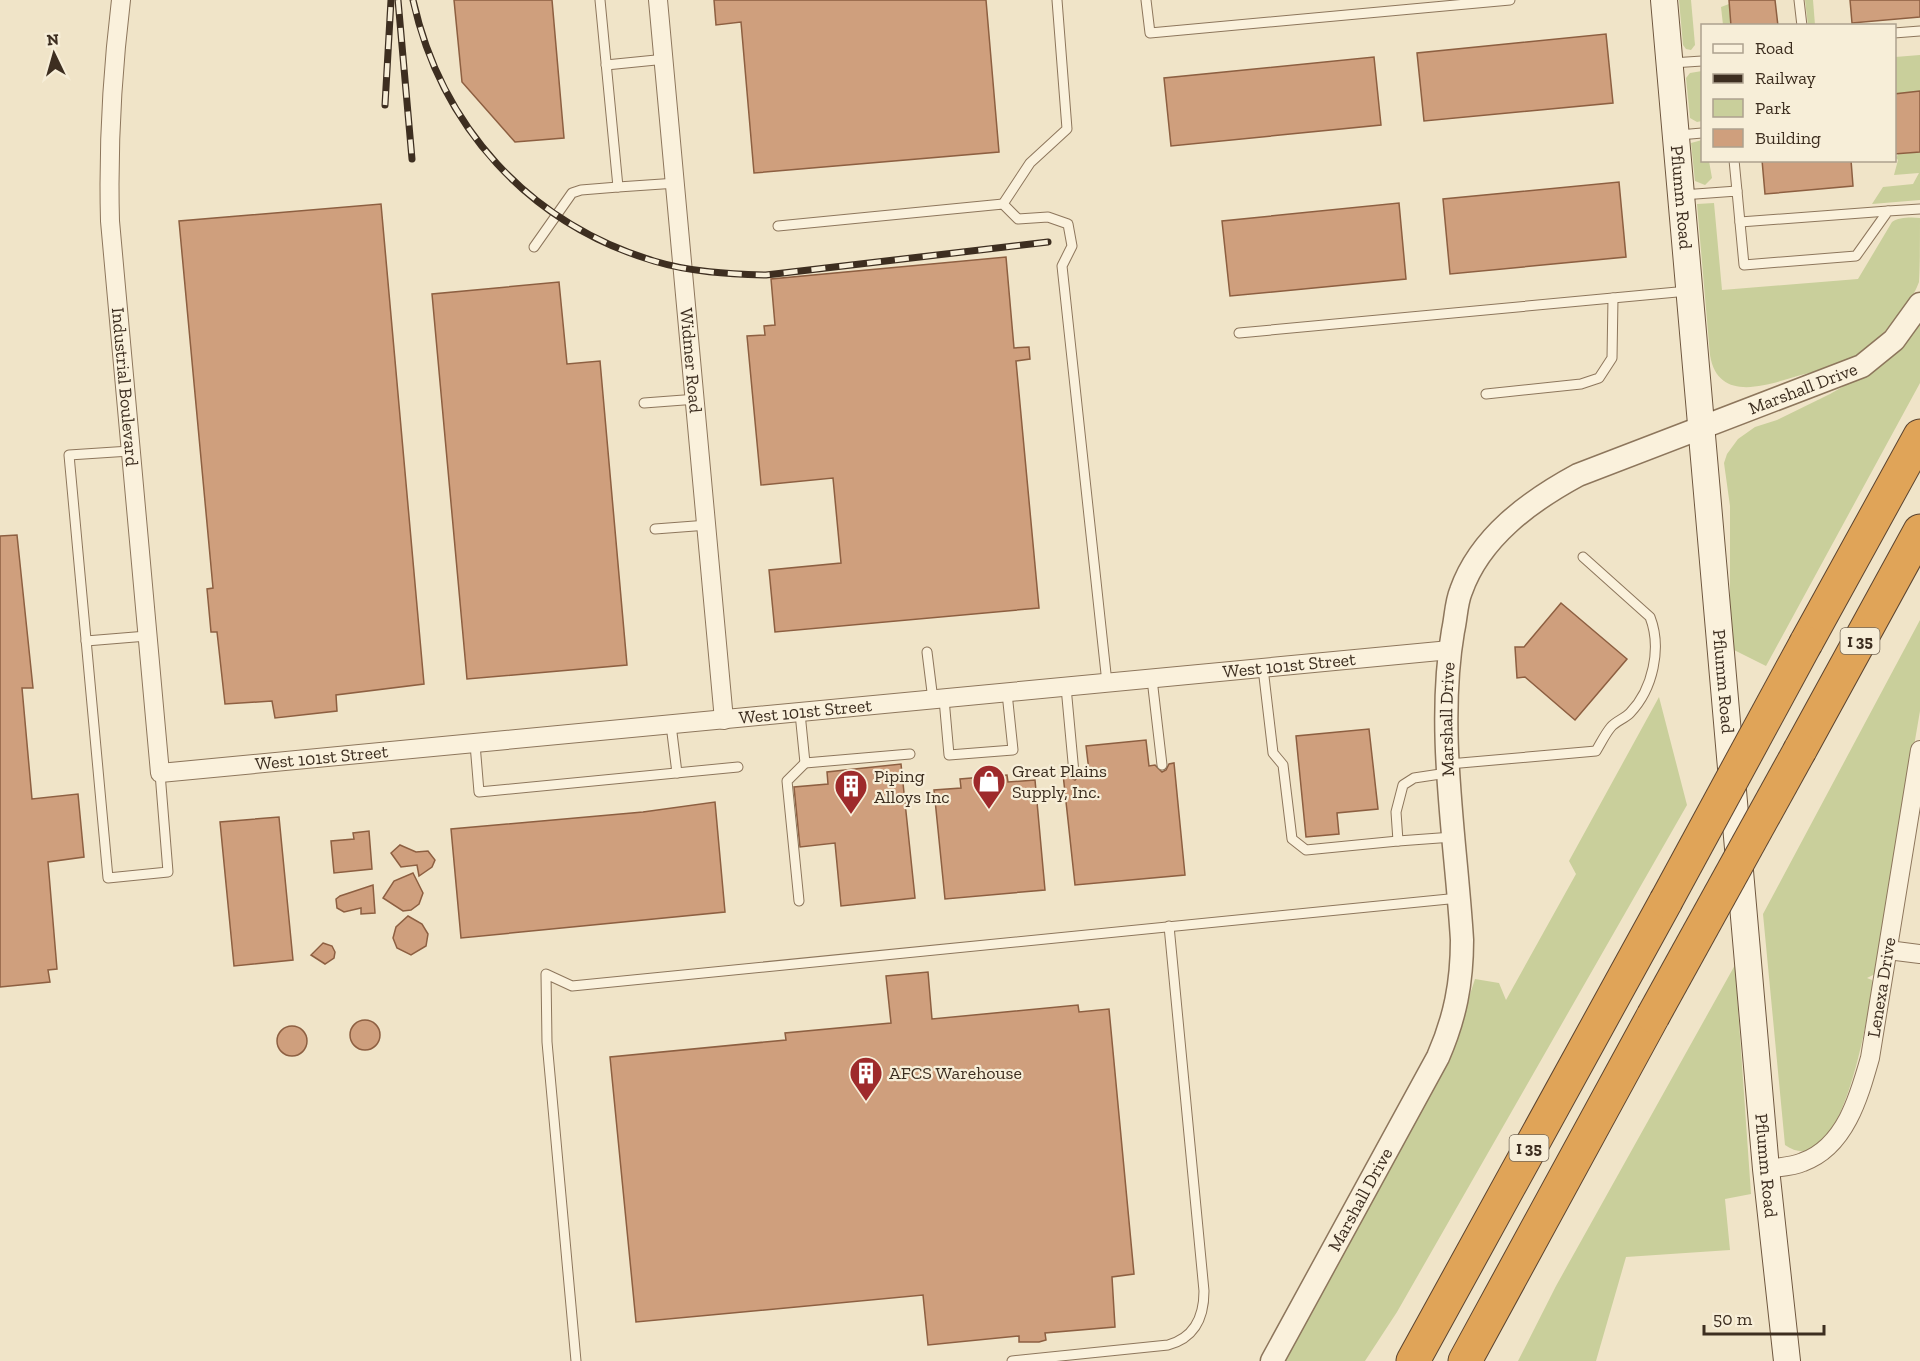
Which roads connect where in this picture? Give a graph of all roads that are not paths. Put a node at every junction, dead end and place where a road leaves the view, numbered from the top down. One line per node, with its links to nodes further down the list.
1 (121, 0): 38 (street, Industrial Boulevard)
2 (600, 0): 15 (lane)
3 (658, 0): 12 (street, Widmer Road)
4 (1057, 0): 23 (lane)
5 (1146, 0): 6 (lane)
6 (1510, 0)
7 (1664, 0): 14 (main road, Pflumm Road)
8 (1799, 0): 9 (lane)
9 (1802, 24)
10 (1920, 31): 11 (lane)
11 (1896, 33)
12 (666, 59): 15 (lane); 19 (street, Widmer Road)
13 (1701, 61): 14 (lane)
14 (1670, 64): 17 (main road, Pflumm Road)
15 (606, 65): 20 (lane)
16 (1701, 133): 17 (lane)
17 (1676, 135): 22 (main road, Pflumm Road)
18 (1734, 162): 21 (lane)
19 (677, 183): 20 (lane); 34 (street, Widmer Road)
20 (618, 187): 28 (lane)
21 (1737, 191): 22 (lane); 26 (lane)
22 (1682, 195): 29 (main road, Pflumm Road)
23 (1003, 204): 27 (lane); 49 (lane)
24 (1920, 209): 25 (lane)
25 (1888, 211): 26 (lane); 26 (lane)
26 (1740, 222)
27 (778, 226)
28 (534, 247)
29 (1690, 291): 30 (lane); 36 (main road, Pflumm Road)
30 (1614, 298): 32 (lane); 33 (lane)
31 (1920, 304): 36 (street, Marshall Drive)
32 (1239, 333)
33 (1486, 394)
34 (697, 399): 35 (lane); 39 (street, Widmer Road)
35 (644, 403)
36 (1703, 428): 45 (street, Marshall Drive); 73 (main road, Pflumm Road)
37 (1920, 436): 75 (highway, I 35, bridge)
38 (130, 451): 43 (street, Industrial Boulevard); 44 (lane)
39 (708, 525): 40 (lane); 54 (street, Widmer Road)
40 (655, 529)
41 (1920, 531): 74 (highway, I 35, bridge)
42 (1583, 558): 62 (lane)
43 (147, 636): 44 (lane); 63 (street, Industrial Boulevard)
44 (86, 641): 63 (lane)
45 (1450, 650): 47 (street, West 101st Street); 62 (street, Marshall Drive)
46 (927, 652): 52 (lane)
47 (1263, 668): 48 (street, West 101st Street); 67 (lane)
48 (1152, 679): 49 (street, West 101st Street); 60 (lane)
49 (1107, 683): 50 (street, West 101st Street)
50 (1066, 687): 51 (street, West 101st Street); 65 (lane)
51 (1007, 693): 52 (street, West 101st Street); 52 (lane)
52 (938, 700): 53 (street, West 101st Street)
53 (800, 713): 54 (street, West 101st Street); 59 (lane)
54 (724, 720): 55 (street, West 101st Street)
55 (671, 725): 56 (street, West 101st Street); 64 (lane)
56 (474, 744): 63 (street, West 101st Street); 64 (lane)
57 (1920, 750): 71 (street, Lenexa Drive)
58 (910, 754): 59 (lane)
59 (805, 763): 69 (lane)
60 (1162, 765)
61 (738, 767): 64 (lane)
62 (1449, 769): 66 (street, Marshall Drive); 67 (lane)
63 (160, 773)
64 (677, 773)
65 (1074, 773)
66 (1456, 836): 67 (lane); 68 (street, Marshall Drive)
67 (1398, 841)
68 (1460, 898): 70 (lane); 80 (street, Marshall Drive)
69 (799, 901)
70 (1169, 926): 76 (lane); 77 (lane)
71 (1888, 950): 72 (street); 73 (street, Lenexa Drive)
72 (1920, 954)
73 (1766, 1169): 85 (main road, Pflumm Road)
74 (1518, 1264): 83 (highway, I 35); 84 (highway)
75 (1447, 1299): 81 (highway); 82 (highway, I 35)
76 (1131, 1350): 78 (lane); 79 (lane)
77 (576, 1361)
78 (1012, 1361)
79 (1133, 1361)
80 (1272, 1361)
81 (1401, 1361)
82 (1413, 1361)
83 (1465, 1361)
84 (1479, 1361)
85 (1787, 1361)

